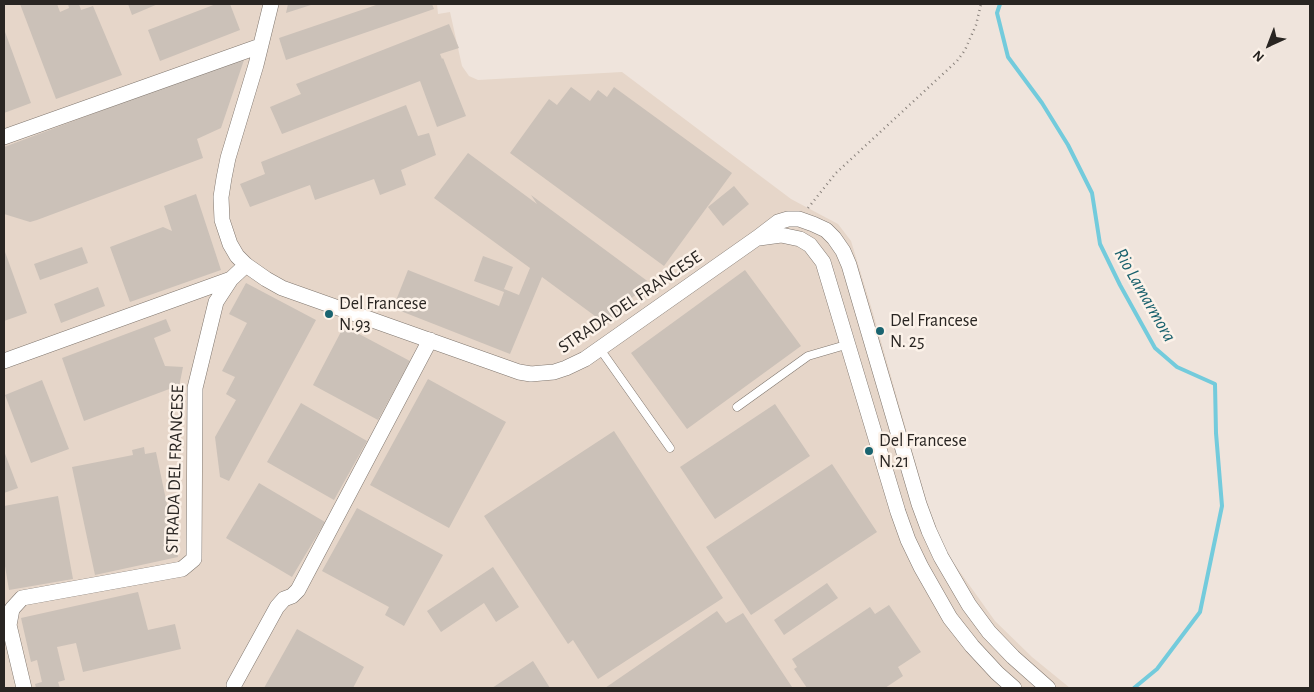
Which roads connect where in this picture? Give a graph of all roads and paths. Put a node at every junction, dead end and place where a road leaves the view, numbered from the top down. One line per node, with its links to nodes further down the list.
1 (271, 4): 3 (street, STRADA DEL FRANCESE)
2 (982, 4): 5 (path)
3 (260, 46): 4 (street); 7 (street, STRADA DEL FRANCESE)
4 (4, 137)
5 (799, 219): 6 (street, STRADA DEL FRANCESE); 10 (street)
6 (757, 238): 11 (street, STRADA DEL FRANCESE); 12 (street, STRADA DEL FRANCESE)
7 (246, 265): 8 (street, STRADA DEL FRANCESE); 9 (street, STRADA DEL FRANCESE)
8 (231, 280): 13 (street, STRADA DEL FRANCESE); 18 (street, STRADA DEL FRANCESE)
9 (430, 340): 12 (street, STRADA DEL FRANCESE); 21 (street)
10 (872, 347): 11 (street); 16 (street)
11 (850, 348): 14 (lane); 17 (street, STRADA DEL FRANCESE)
12 (600, 349): 15 (lane)
13 (4, 361)
14 (738, 407)
15 (670, 448)
16 (934, 542): 17 (street); 19 (street)
17 (914, 552): 20 (street, STRADA DEL FRANCESE)
18 (7, 618): 22 (street, STRADA DEL FRANCESE)
19 (994, 637): 20 (street); 24 (street)
20 (978, 652): 23 (street, STRADA DEL FRANCESE)
21 (234, 685)
22 (24, 688)
23 (1014, 688)
24 (1048, 688)

